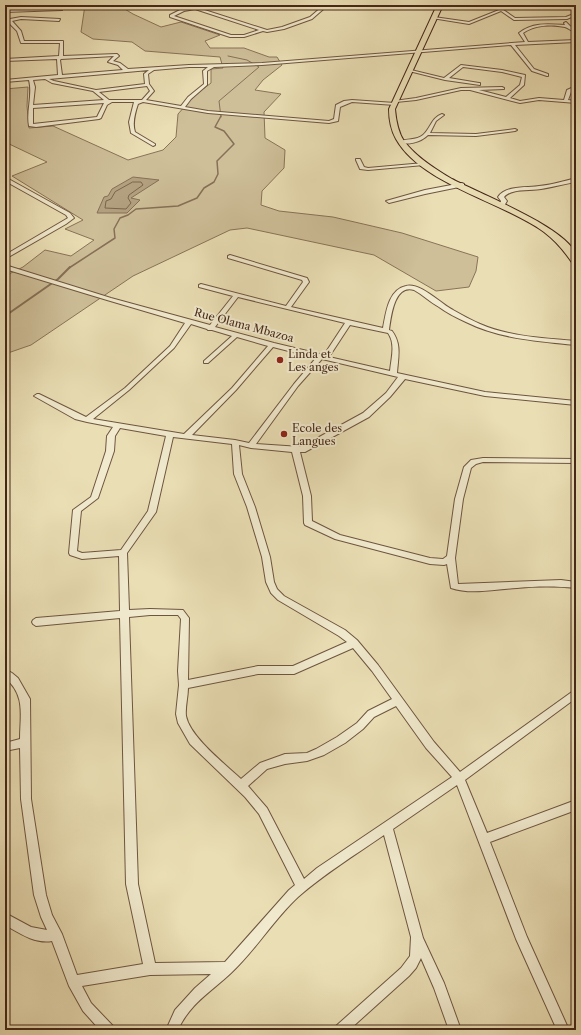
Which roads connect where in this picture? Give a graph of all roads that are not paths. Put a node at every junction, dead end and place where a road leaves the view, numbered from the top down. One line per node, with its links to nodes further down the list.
1 (6, 5): 9 (street)
2 (185, 5): 8 (street)
3 (207, 5): 8 (street)
4 (326, 5): 19 (street)
5 (440, 5): 13 (main road)
6 (498, 5): 10 (street)
7 (62, 9): 9 (street)
8 (197, 9): 19 (street); 19 (street)
9 (7, 10)
10 (501, 10): 13 (street); 14 (street)
11 (576, 14): 15 (street)
12 (5, 17): 16 (street)
13 (434, 18): 24 (main road)
14 (543, 18): 15 (street); 18 (street)
15 (567, 18): 18 (street)
16 (10, 20): 17 (street); 25 (street)
17 (59, 20)
18 (567, 26): 20 (street); 22 (street)
19 (262, 30)
20 (576, 32)
21 (576, 41): 22 (street)
22 (527, 43): 23 (street)
23 (512, 44): 24 (street); 32 (street)
24 (420, 50): 27 (street); 30 (main road)
25 (60, 58): 26 (street); 29 (street); 33 (street)
26 (5, 60)
27 (214, 66): 28 (street); 52 (street)
28 (152, 70): 29 (street); 38 (street)
29 (127, 71): 31 (street)
30 (411, 71): 36 (street); 49 (main road)
31 (74, 75): 33 (street); 40 (street)
32 (547, 75)
33 (60, 76): 34 (street)
34 (45, 78): 35 (street); 40 (street)
35 (31, 79): 37 (street); 51 (street)
36 (445, 79): 39 (street); 45 (street)
37 (5, 81)
38 (148, 85): 44 (street); 48 (street)
39 (494, 85)
40 (78, 87): 44 (street)
41 (576, 87): 46 (street)
42 (502, 88): 43 (street)
43 (471, 89): 45 (street); 49 (street)
44 (96, 91): 47 (street)
45 (506, 99): 46 (street)
46 (566, 100): 50 (street)
47 (111, 101): 48 (street); 51 (street); 51 (street)
48 (143, 101): 52 (street); 57 (street)
49 (395, 102): 52 (street); 56 (main road)
50 (576, 102)
51 (31, 107)
52 (182, 108)
53 (442, 115): 55 (street)
54 (515, 130): 55 (street)
55 (427, 134): 56 (street)
56 (401, 142): 59 (main road)
57 (153, 145)
58 (358, 160): 59 (street)
59 (424, 164): 62 (main road)
60 (5, 179): 65 (street)
61 (576, 180): 64 (street)
62 (462, 185): 63 (street); 64 (main road)
63 (389, 201)
64 (502, 205): 67 (main road)
65 (5, 257)
66 (230, 257): 71 (street)
67 (576, 262)
68 (5, 267): 72 (street, Rue Olama Mbazoa)
69 (201, 286): 70 (street)
70 (237, 295): 71 (street); 74 (street)
71 (287, 308): 73 (street)
72 (189, 322): 74 (street, Rue Olama Mbazoa); 85 (street)
73 (349, 322): 75 (street); 79 (street)
74 (210, 329): 76 (street, Rue Olama Mbazoa)
75 (386, 330): 77 (street); 81 (street)
76 (235, 336): 78 (street, Rue Olama Mbazoa); 80 (street)
77 (576, 343)
78 (272, 345): 79 (street, Rue Olama Mbazoa); 88 (street)
79 (324, 357): 81 (street, Rue Olama Mbazoa); 90 (street)
80 (206, 362)
81 (393, 374): 82 (street, Rue Olama Mbazoa)
82 (403, 376): 84 (street, Rue Olama Mbazoa); 91 (street)
83 (37, 396): 85 (street)
84 (576, 403)
85 (87, 420): 86 (street)
86 (118, 425): 87 (street); 93 (street)
87 (170, 434): 88 (street); 93 (street)
88 (186, 437): 89 (street)
89 (235, 442): 90 (street); 98 (street)
90 (251, 446): 91 (street)
91 (296, 451): 94 (street)
92 (576, 461): 94 (street)
93 (123, 553): 96 (street)
94 (451, 558): 95 (street)
95 (576, 585)
96 (126, 615): 97 (street); 100 (street); 115 (street)
97 (36, 622)
98 (354, 643): 100 (street); 102 (street)
99 (5, 673): 103 (street)
100 (184, 685): 106 (street)
101 (576, 693): 105 (street)
102 (398, 700): 105 (street); 106 (street)
103 (26, 742): 104 (street); 112 (street)
104 (5, 747)
105 (459, 778): 108 (street); 109 (street)
106 (240, 786): 110 (street)
107 (576, 806): 109 (street)
108 (387, 827): 110 (street); 113 (street)
109 (484, 839): 121 (street)
110 (302, 887): 114 (street)
111 (5, 919): 112 (street)
112 (56, 934): 116 (street)
113 (417, 937): 119 (street); 120 (street)
114 (228, 968): 115 (street); 118 (street)
115 (150, 969): 116 (street)
116 (73, 982): 117 (street)
117 (110, 1030)
118 (172, 1030)
119 (340, 1030)
120 (455, 1030)
121 (563, 1030)

